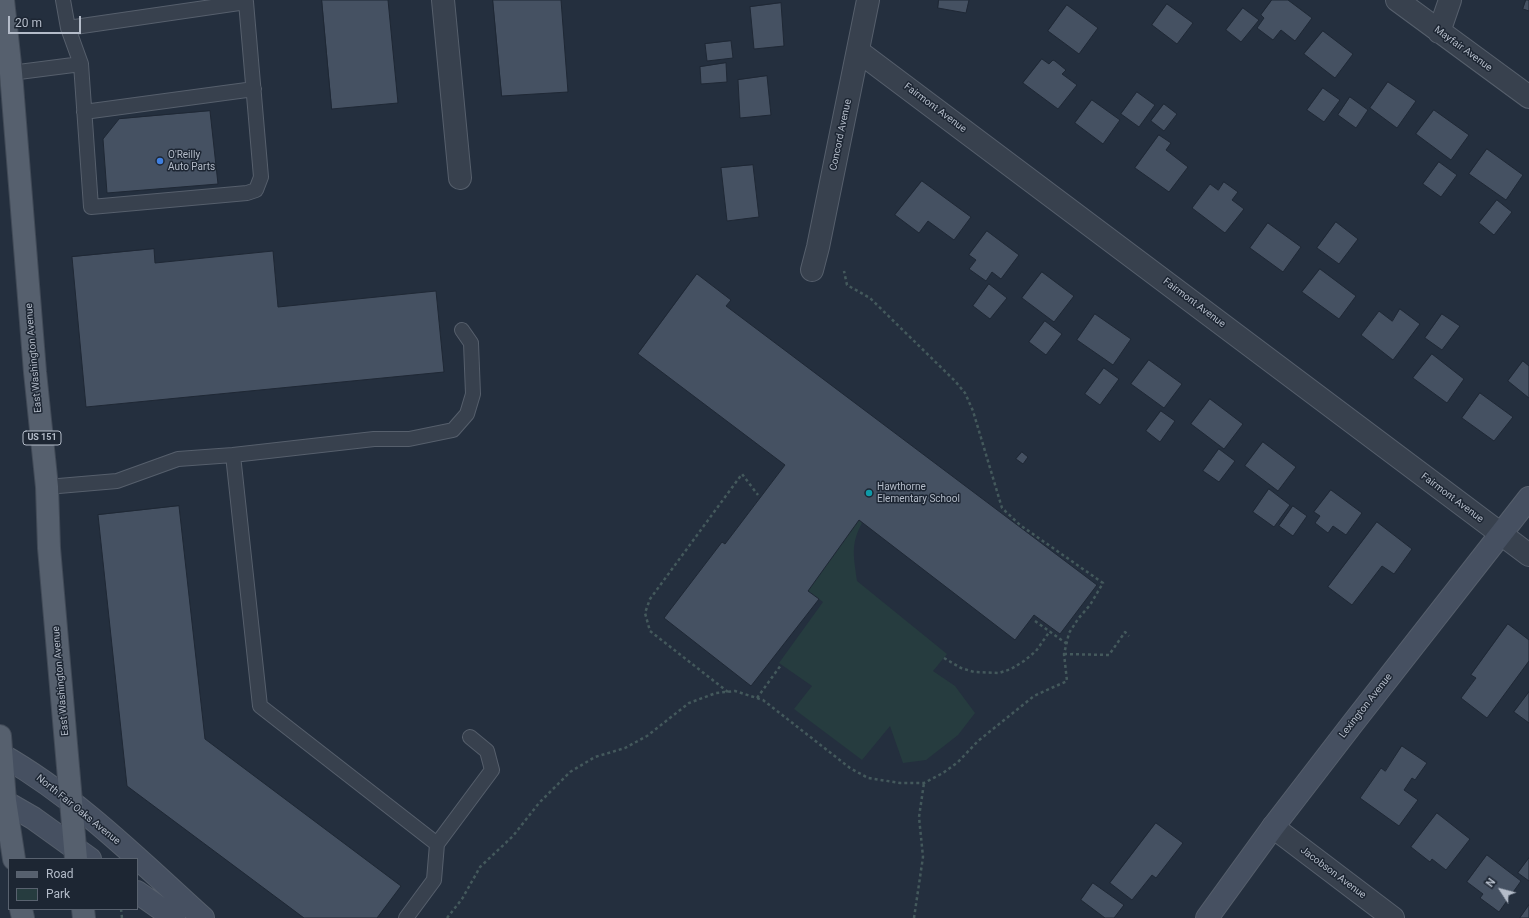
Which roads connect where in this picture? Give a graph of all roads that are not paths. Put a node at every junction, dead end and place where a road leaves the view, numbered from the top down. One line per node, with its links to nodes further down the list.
1 (3, 0): 12 (main road, East Washington Avenue / US 151)
2 (63, 0): 8 (lane)
3 (443, 0): 16 (street)
4 (868, 0): 10 (street, Concord Avenue)
5 (1397, 0): 9 (street, Mayfair Avenue)
6 (1450, 0): 9 (street)
7 (247, 1): 8 (lane); 13 (lane)
8 (68, 28): 11 (lane)
9 (1439, 32): 14 (street, Mayfair Avenue)
10 (858, 51): 17 (street, Concord Avenue); 22 (street, Fairmont Avenue)
11 (81, 64): 12 (lane); 15 (lane)
12 (5, 74): 20 (main road, East Washington Avenue / US 151)
13 (254, 89): 15 (lane); 15 (lane)
14 (1529, 97)
15 (84, 112)
16 (460, 178)
17 (812, 270)
18 (462, 330): 19 (lane)
19 (233, 455): 20 (lane); 29 (lane)
20 (47, 487): 27 (main road, East Washington Avenue / US 151)
21 (1529, 498): 22 (street, Lexington Avenue)
22 (1501, 534): 23 (street, Fairmont Avenue); 28 (street, Lexington Avenue)
23 (1529, 555)
24 (470, 737): 29 (lane)
25 (0, 748): 26 (main road); 27 (street, North Fair Oaks Avenue)
26 (2, 800): 30 (street); 31 (main road)
27 (72, 803): 30 (main road, East Washington Avenue / US 151); 32 (street, North Fair Oaks Avenue)
28 (1273, 827): 38 (street, Lexington Avenue); 39 (street, Jacobson Avenue)
29 (437, 844): 37 (lane)
30 (80, 855)
31 (14, 858)
32 (136, 858)
33 (138, 860): 36 (street, North Fair Oaks Avenue)
34 (138, 893): 35 (street)
35 (174, 918)
36 (203, 918)
37 (406, 918)
38 (1207, 918)
39 (1393, 918)

